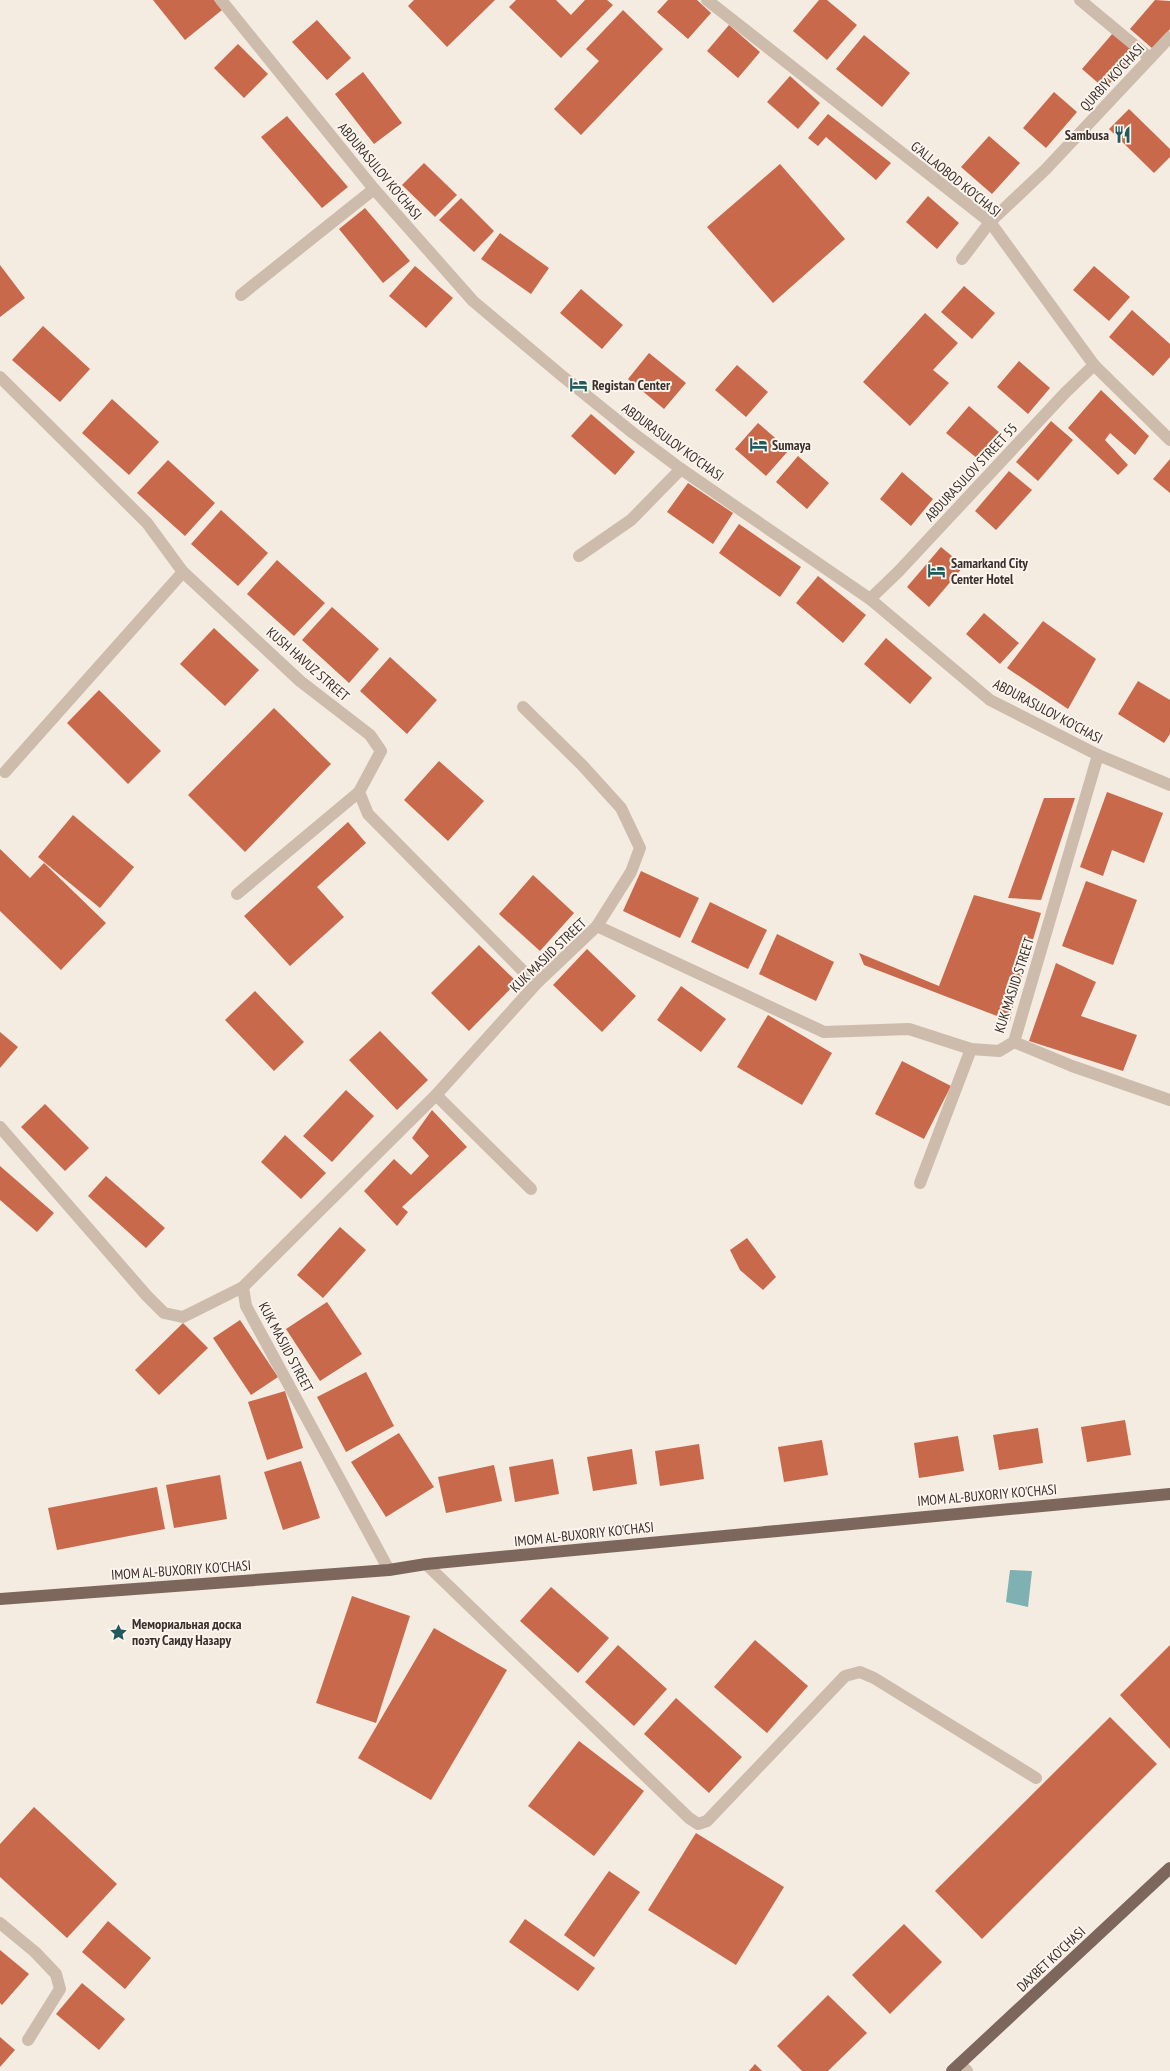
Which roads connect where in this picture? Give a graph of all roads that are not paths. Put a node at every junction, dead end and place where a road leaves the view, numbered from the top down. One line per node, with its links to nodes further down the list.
1 (221, 0): 6 (lane, ABDURASULOV KO'CHASI)
2 (1080, 0): 5 (lane)
3 (710, 1): 7 (lane, G'ALLAOBOD KO'CHASI)
4 (1170, 37): 5 (lane, QURBIY KO'CHASI)
5 (1150, 58): 7 (lane, QURBIY KO'CHASI)
6 (374, 189): 9 (lane); 13 (lane, ABDURASULOV KO'CHASI)
7 (990, 222): 8 (lane, QURBIY KO'CHASI); 10 (lane, G'ALLAOBOD KO'CHASI)
8 (962, 259)
9 (241, 294)
10 (1094, 366): 12 (lane, G'ALLAOBOD KO'CHASI); 16 (lane, ABDURASULOV STREET 55)
11 (0, 377): 15 (lane, KUSH HAVUZ STREET)
12 (1170, 440)
13 (681, 469): 14 (lane); 16 (lane, ABDURASULOV KO'CHASI)
14 (579, 556)
15 (183, 572): 19 (lane); 21 (lane, KUSH HAVUZ STREET)
16 (870, 600): 18 (lane, ABDURASULOV KO'CHASI)
17 (523, 707): 23 (lane)
18 (1098, 755): 20 (lane, ABDURASULOV KO'CHASI); 25 (lane, KUK MASJID STREET)
19 (5, 772)
20 (1170, 785)
21 (359, 792): 22 (lane); 24 (lane)
22 (237, 894)
23 (596, 926): 24 (lane, KUK MASJID STREET); 26 (lane, KUK MASJID STREET)
24 (536, 984): 27 (lane, KUK MASJID STREET)
25 (1014, 1042): 26 (lane, KUK MASJID STREET); 28 (lane)
26 (970, 1049): 30 (lane)
27 (436, 1094): 31 (lane); 32 (lane, KUK MASJID STREET)
28 (1170, 1100)
29 (0, 1127): 32 (lane)
30 (920, 1184)
31 (531, 1189)
32 (243, 1287): 35 (lane, KUK MASJID STREET)
33 (1170, 1494): 34 (main road, IMOM AL-BUXORIY KO'CHASI)
34 (426, 1564): 35 (main road, IMOM AL-BUXORIY KO'CHASI); 37 (lane)
35 (389, 1570): 36 (main road, IMOM AL-BUXORIY KO'CHASI)
36 (0, 1599)
37 (1036, 1778)
38 (1170, 1868): 41 (main road, DAXBET KO'CHASI)
39 (0, 1923): 40 (lane)
40 (28, 2040)
41 (960, 2068)

